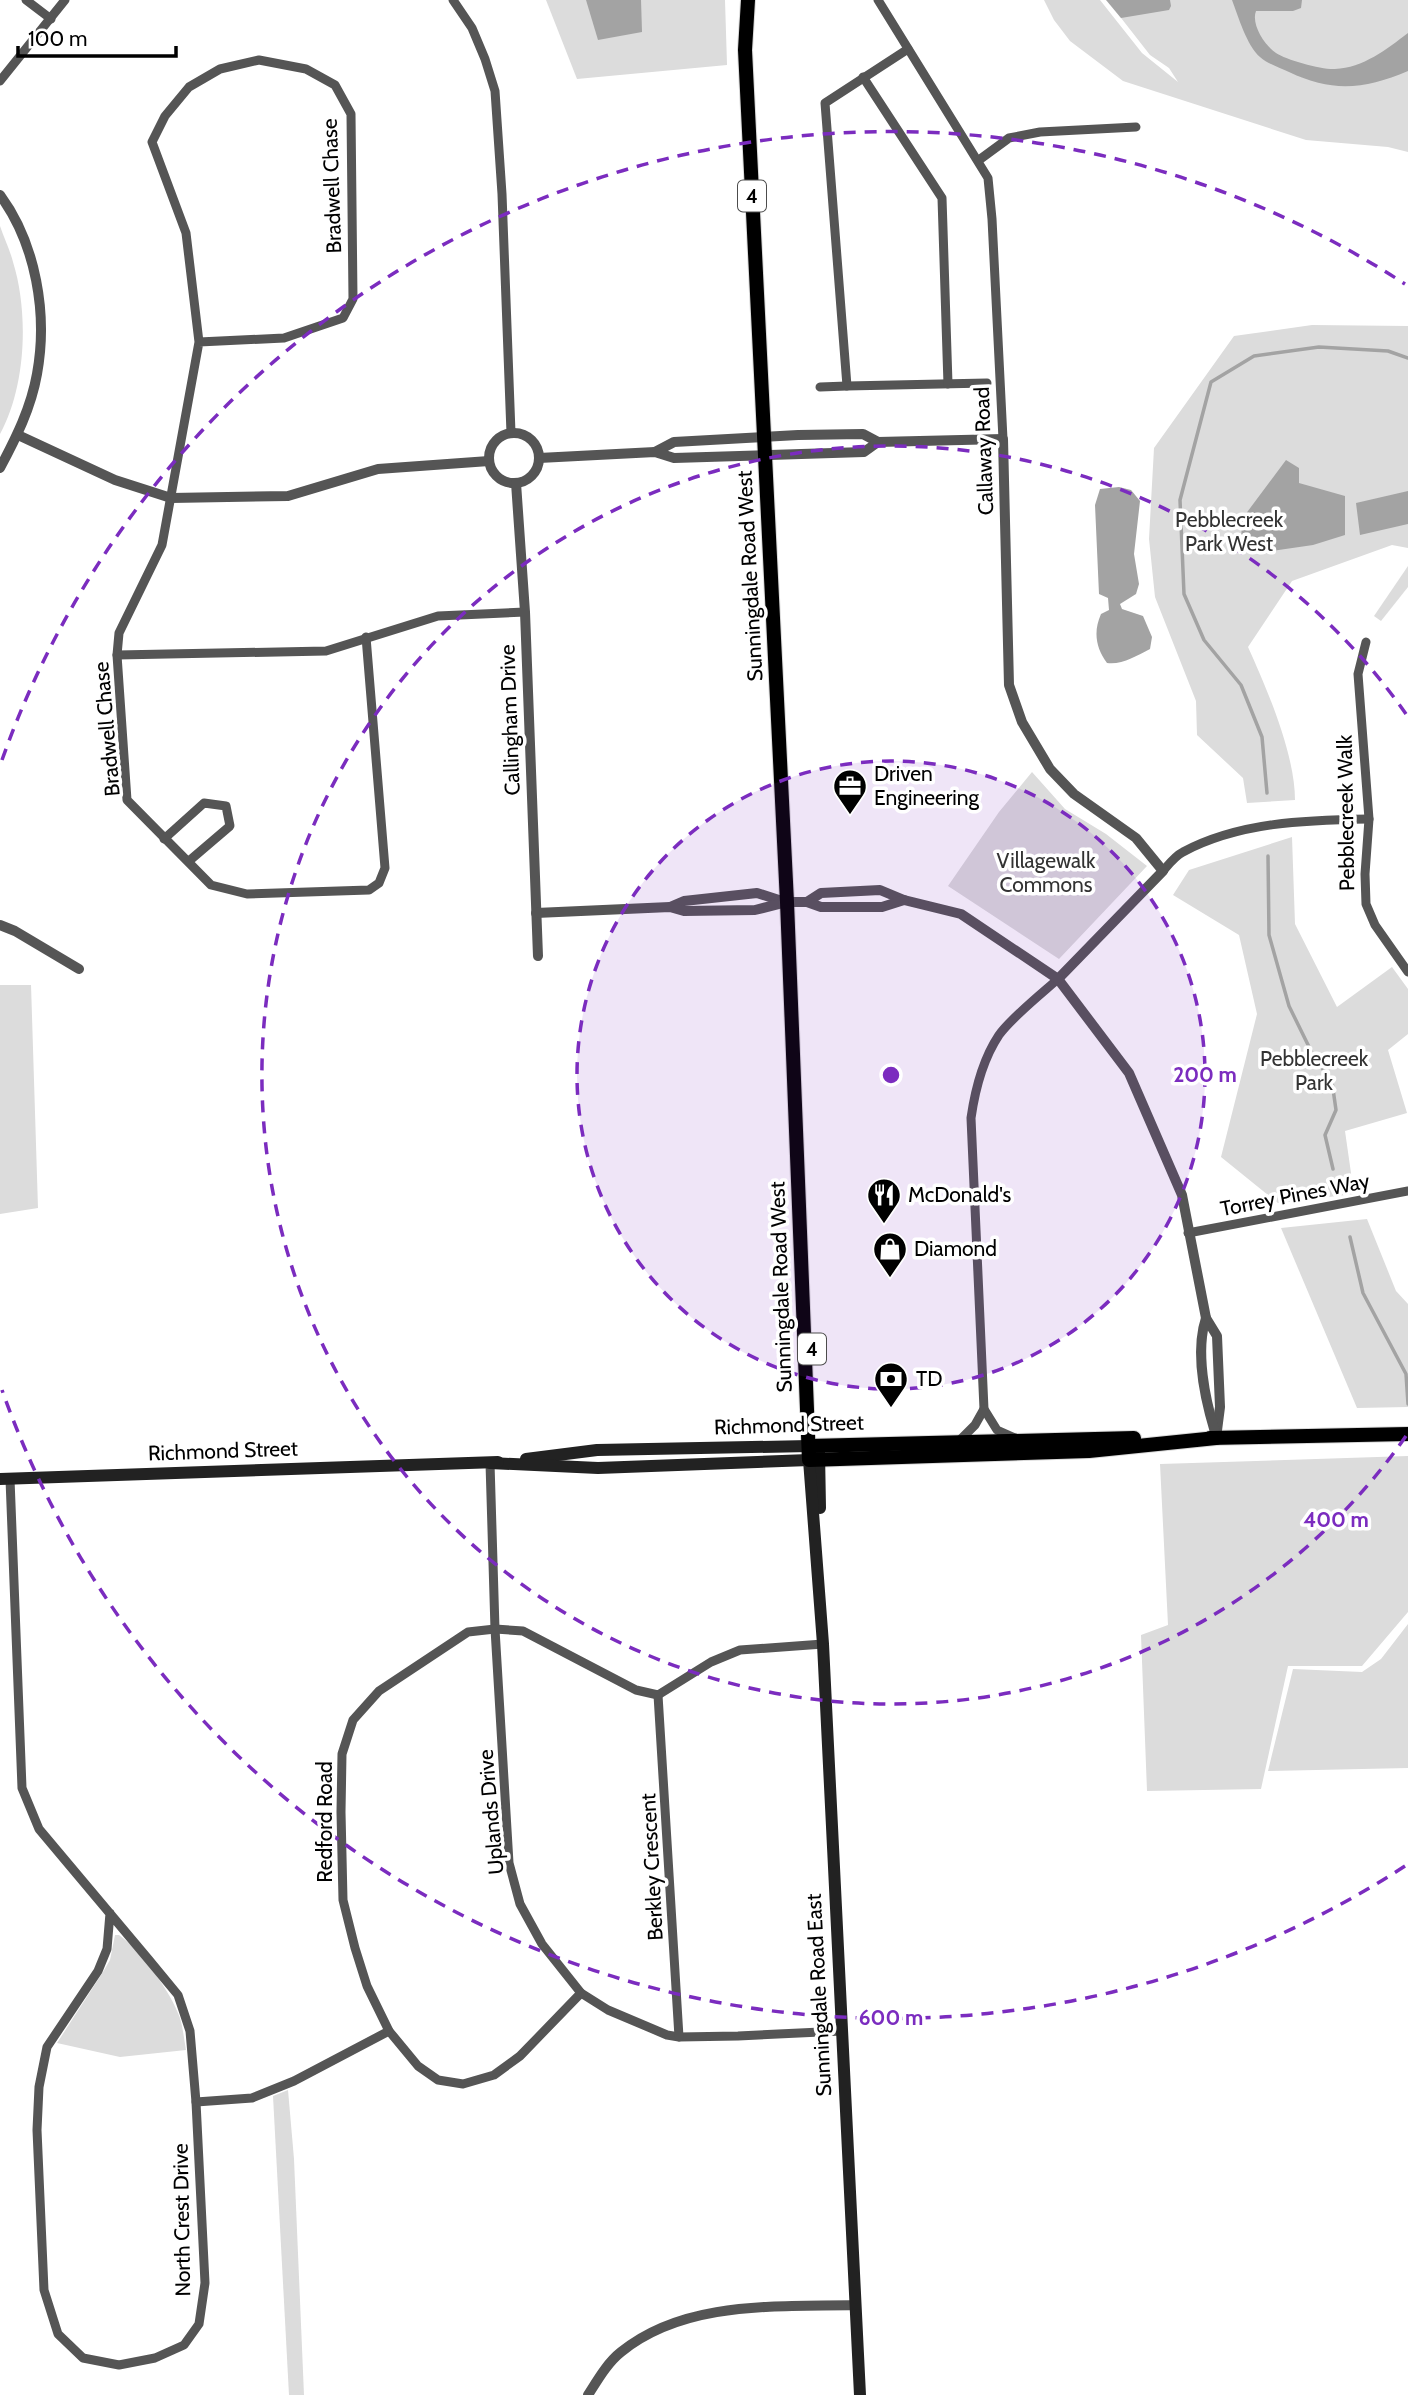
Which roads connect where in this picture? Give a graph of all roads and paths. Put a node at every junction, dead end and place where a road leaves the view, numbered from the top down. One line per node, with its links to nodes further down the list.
1 (26, 0): 7 (street)
2 (65, 0): 7 (street)
3 (453, 0): 20 (street)
4 (739, 0): 8 (main road, Sunningdale Road West / 4)
5 (748, 0): 8 (main road, Sunningdale Road West)
6 (878, 0): 9 (street, Callaway Road)
7 (51, 19): 11 (street)
8 (745, 24): 22 (main road, Sunningdale Road West / 4)
9 (908, 49): 10 (street); 13 (street, Callaway Road)
10 (863, 77): 17 (street); 18 (street)
11 (0, 81)
12 (1136, 127): 13 (street)
13 (979, 160): 23 (street, Callaway Road)
14 (0, 195): 21 (street)
15 (199, 342): 15 (street, Bradwell Chase); 31 (street, Bradwell Chase)
16 (987, 383): 17 (street)
17 (948, 384): 18 (street)
18 (847, 386): 19 (street)
19 (820, 387)
20 (512, 433): 27 (street); 28 (street)
21 (18, 435): 29 (street); 31 (street)
22 (764, 436): 24 (street); 25 (street); 26 (main road, Sunningdale Road West / 4)
23 (1003, 439): 24 (street); 39 (street, Callaway Road)
24 (878, 442): 26 (street)
25 (655, 452): 26 (street); 27 (street)
26 (765, 455): 41 (main road, Sunningdale Road West / 4)
27 (539, 458): 30 (street)
28 (489, 461): 30 (street); 31 (street)
29 (0, 468)
30 (516, 483): 32 (street, Callingham Drive)
31 (170, 498): 35 (street, Bradwell Chase)
32 (525, 612): 33 (street); 44 (street, Callingham Drive)
33 (366, 637): 35 (street); 38 (street, Bradwell Chase)
34 (1366, 642): 36 (street, Pebblecreek Walk)
35 (117, 655): 37 (street, Bradwell Chase)
36 (1368, 819): 39 (street); 48 (street, Pebblecreek Walk)
37 (164, 839): 38 (street, Bradwell Chase); 38 (street)
38 (190, 861)
39 (1163, 871): 49 (street)
40 (904, 900): 42 (street); 42 (street); 49 (street)
41 (787, 902): 42 (street); 43 (street); 43 (street); 58 (main road, Sunningdale Road West / 4)
42 (807, 902)
43 (670, 907): 44 (street)
44 (536, 913): 46 (street, Callingham Drive)
45 (0, 925): 47 (street)
46 (538, 956)
47 (79, 969)
48 (1408, 972)
49 (1058, 979): 51 (street); 53 (street)
50 (1408, 1191): 51 (street, Torrey Pines Way)
51 (1188, 1233): 52 (street)
52 (1206, 1318): 55 (street); 55 (street)
53 (984, 1409): 56 (street); 57 (street)
54 (1408, 1434): 55 (main road, Richmond Street)
55 (1216, 1438): 56 (main road, Richmond Street); 58 (main road, Richmond Street)
56 (1020, 1440): 57 (main road, Richmond Street)
57 (958, 1441): 58 (main road, Richmond Street)
58 (814, 1453): 59 (main road, Richmond Street); 62 (main road, Sunningdale Road East)
59 (490, 1463): 60 (main road, Richmond Street); 61 (street, Uplands Drive)
60 (5, 1479): 64 (street, North Crest Drive)
61 (495, 1629): 63 (street, Redford Road); 65 (street, Uplands Drive); 66 (street, Redford Road)
62 (824, 1644): 63 (street); 67 (main road, Sunningdale Road East)
63 (658, 1695): 68 (street, Berkley Crescent)
64 (110, 1913): 69 (street, North Crest Drive); 69 (street, North Crest Drive)
65 (581, 1993): 66 (street, Redford Road); 68 (street, Uplands Drive)
66 (389, 2031): 69 (street)
67 (842, 2031): 68 (street, Uplands Drive); 70 (main road, Sunningdale Road East)
68 (679, 2037)
69 (196, 2102)
70 (855, 2305): 71 (street); 72 (main road, Sunningdale Road East)
71 (588, 2395)
72 (860, 2395)

